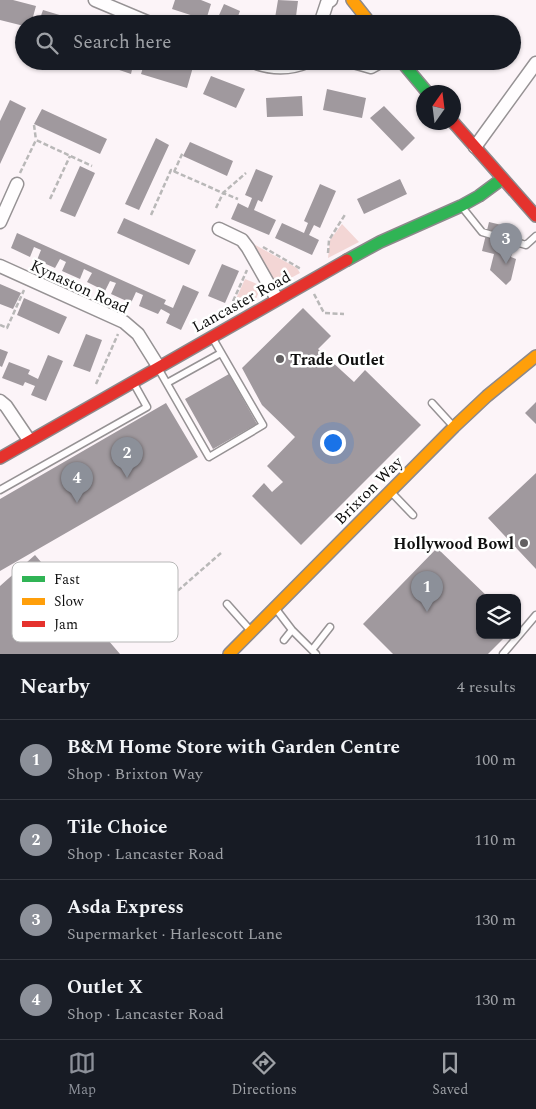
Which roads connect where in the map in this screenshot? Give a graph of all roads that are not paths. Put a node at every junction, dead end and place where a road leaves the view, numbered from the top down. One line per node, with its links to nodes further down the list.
1 (95, 0): 4 (street)
2 (330, 0): 5 (street)
3 (352, 0): 6 (street)
4 (131, 15)
5 (323, 15)
6 (364, 15)
7 (536, 63): 11 (street)
8 (409, 70): 9 (street)
9 (422, 85)
10 (460, 130): 11 (street)
11 (475, 147): 12 (street)
12 (502, 179): 14 (street, Lancaster Road); 15 (street)
13 (17, 184): 16 (street)
14 (461, 206): 18 (lane); 20 (street, Lancaster Road)
15 (536, 216)
16 (0, 222)
17 (219, 229): 20 (street)
18 (536, 236)
19 (0, 266): 24 (street, Kynaston Road)
20 (276, 299): 21 (street, Lancaster Road)
21 (212, 336): 22 (lane); 24 (street, Lancaster Road)
22 (221, 353): 26 (lane); 26 (lane)
23 (534, 362): 29 (street, Brixton Way)
24 (158, 366): 25 (street, Lancaster Road); 26 (lane)
25 (133, 381): 30 (street, Lancaster Road); 32 (lane)
26 (167, 382)
27 (0, 401): 30 (street)
28 (432, 403): 29 (lane)
29 (454, 427): 33 (street, Brixton Way)
30 (29, 440): 31 (street, Lancaster Road)
31 (0, 458)
32 (0, 490)
33 (391, 491): 34 (lane); 36 (street, Brixton Way)
34 (412, 515)
35 (227, 604): 40 (lane)
36 (275, 608): 39 (lane); 40 (street, Brixton Way)
37 (536, 615): 44 (lane)
38 (330, 627): 42 (lane)
39 (292, 630): 41 (lane); 42 (lane)
40 (251, 632): 43 (street, Brixton Way)
41 (284, 640)
42 (314, 652)
43 (229, 654)
44 (503, 654)

